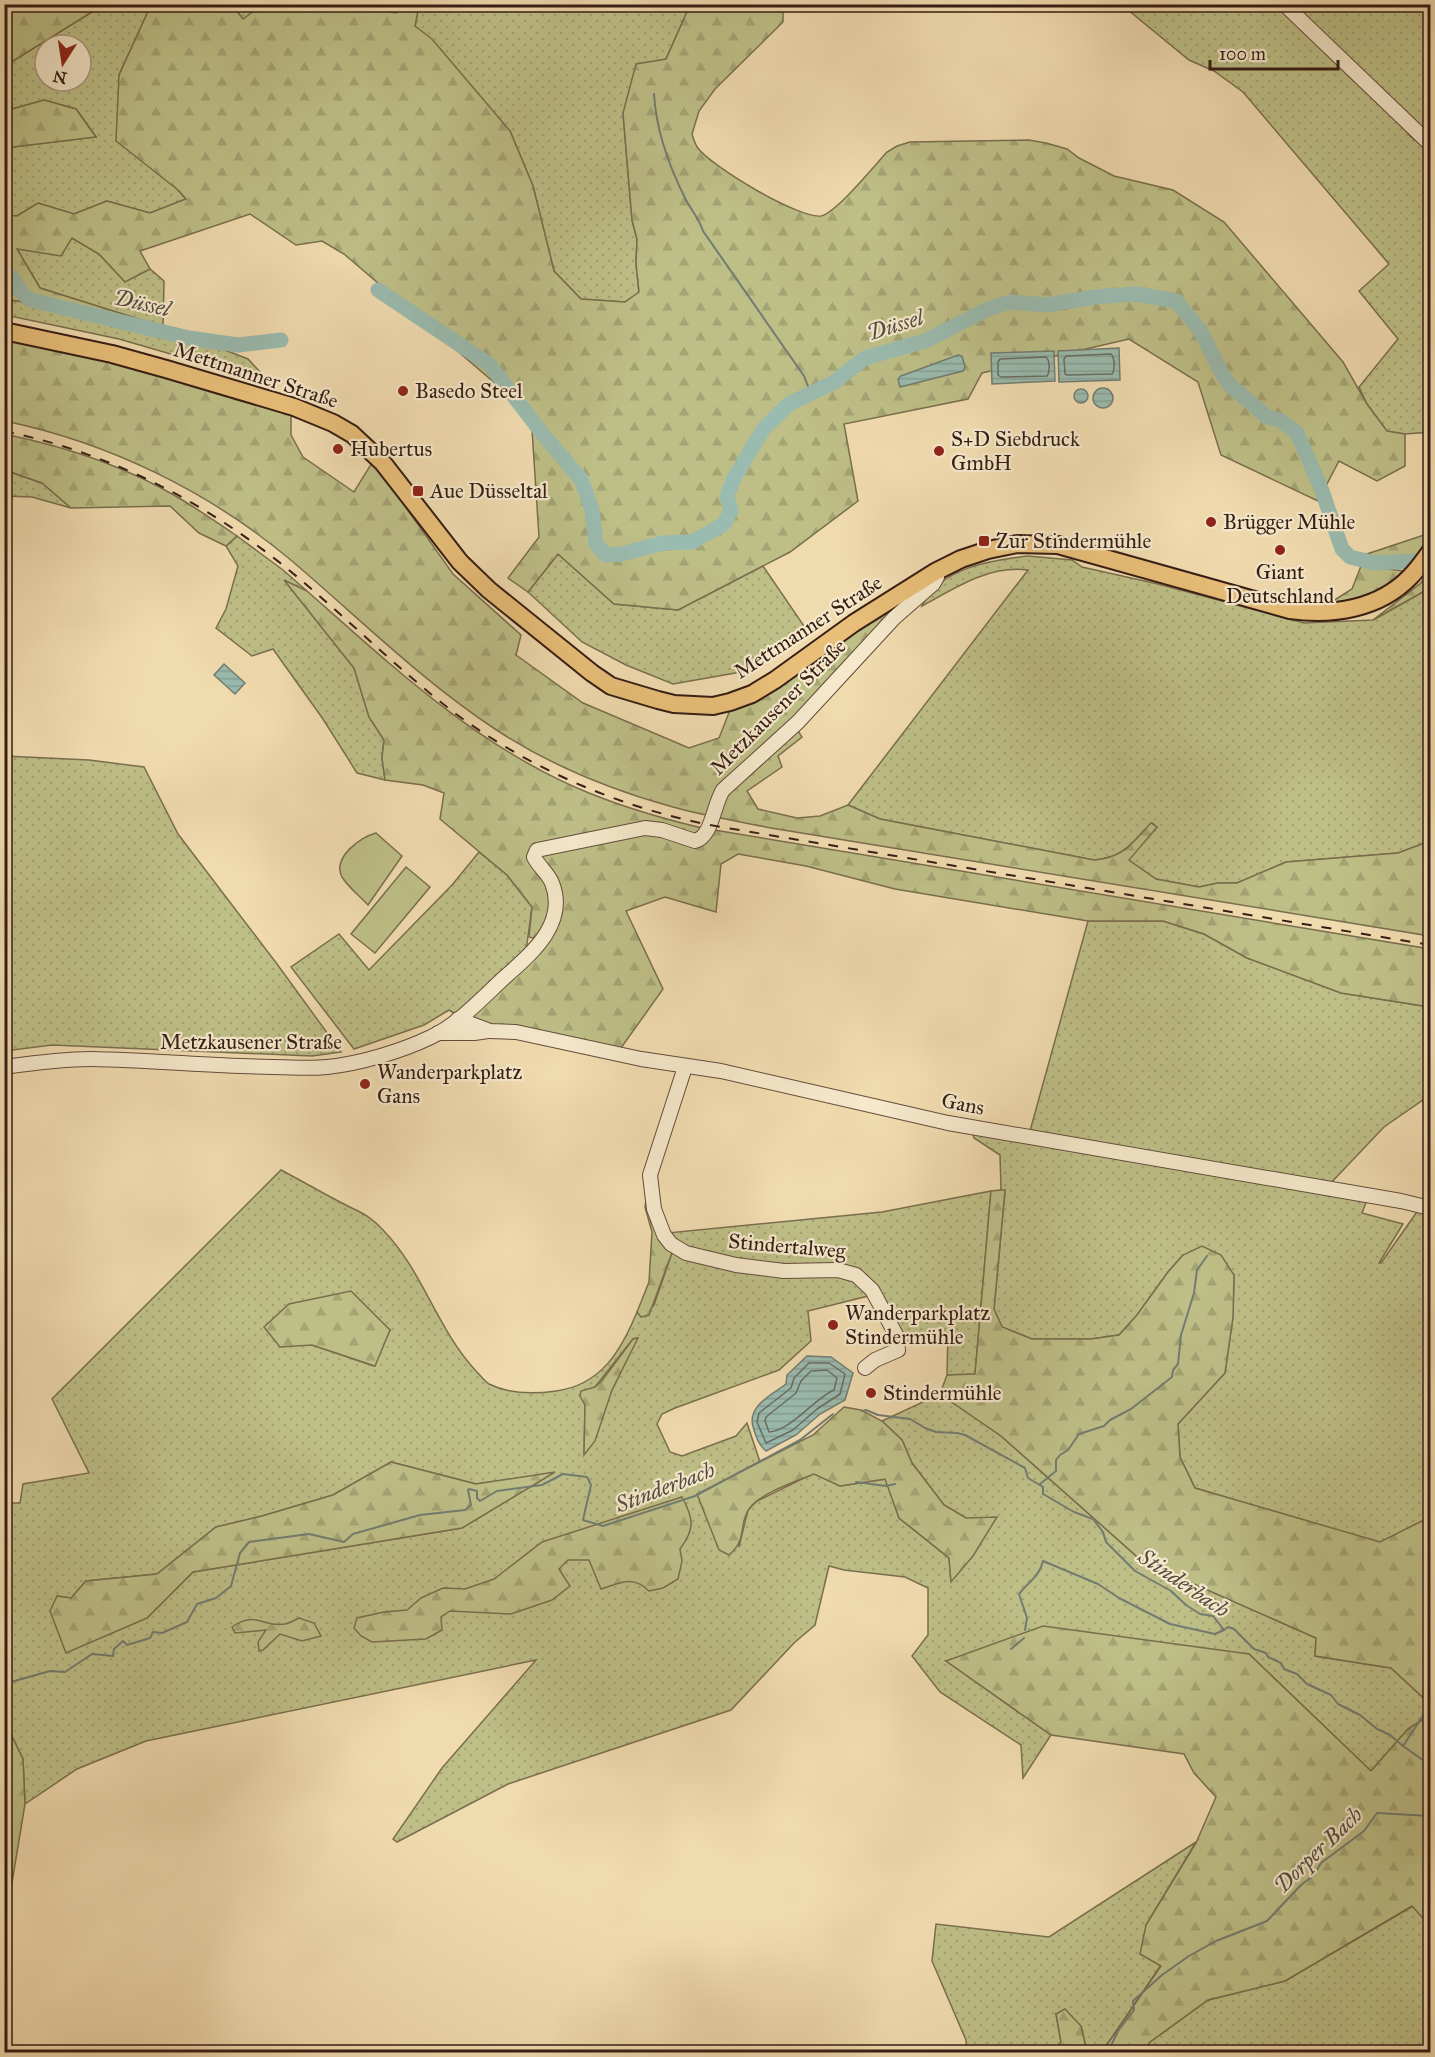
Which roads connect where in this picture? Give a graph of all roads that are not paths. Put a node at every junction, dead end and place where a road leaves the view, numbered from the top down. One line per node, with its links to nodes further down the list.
1 (1284, 4): 2 (street)
2 (1431, 144)
3 (4, 332): 5 (main road, Mettmanner Straße)
4 (1431, 552): 5 (main road, Mettmanner Straße)
5 (935, 572): 6 (street, Metzkausener Straße)
6 (458, 1019): 7 (street, Gans); 8 (street, Metzkausener Straße)
7 (490, 1030): 8 (street, Gans); 10 (street, Gans)
8 (438, 1033): 9 (street, Metzkausener Straße)
9 (4, 1067)
10 (685, 1067): 11 (street, Gans); 12 (street, Stindertalweg)
11 (1431, 1208)
12 (865, 1368)

